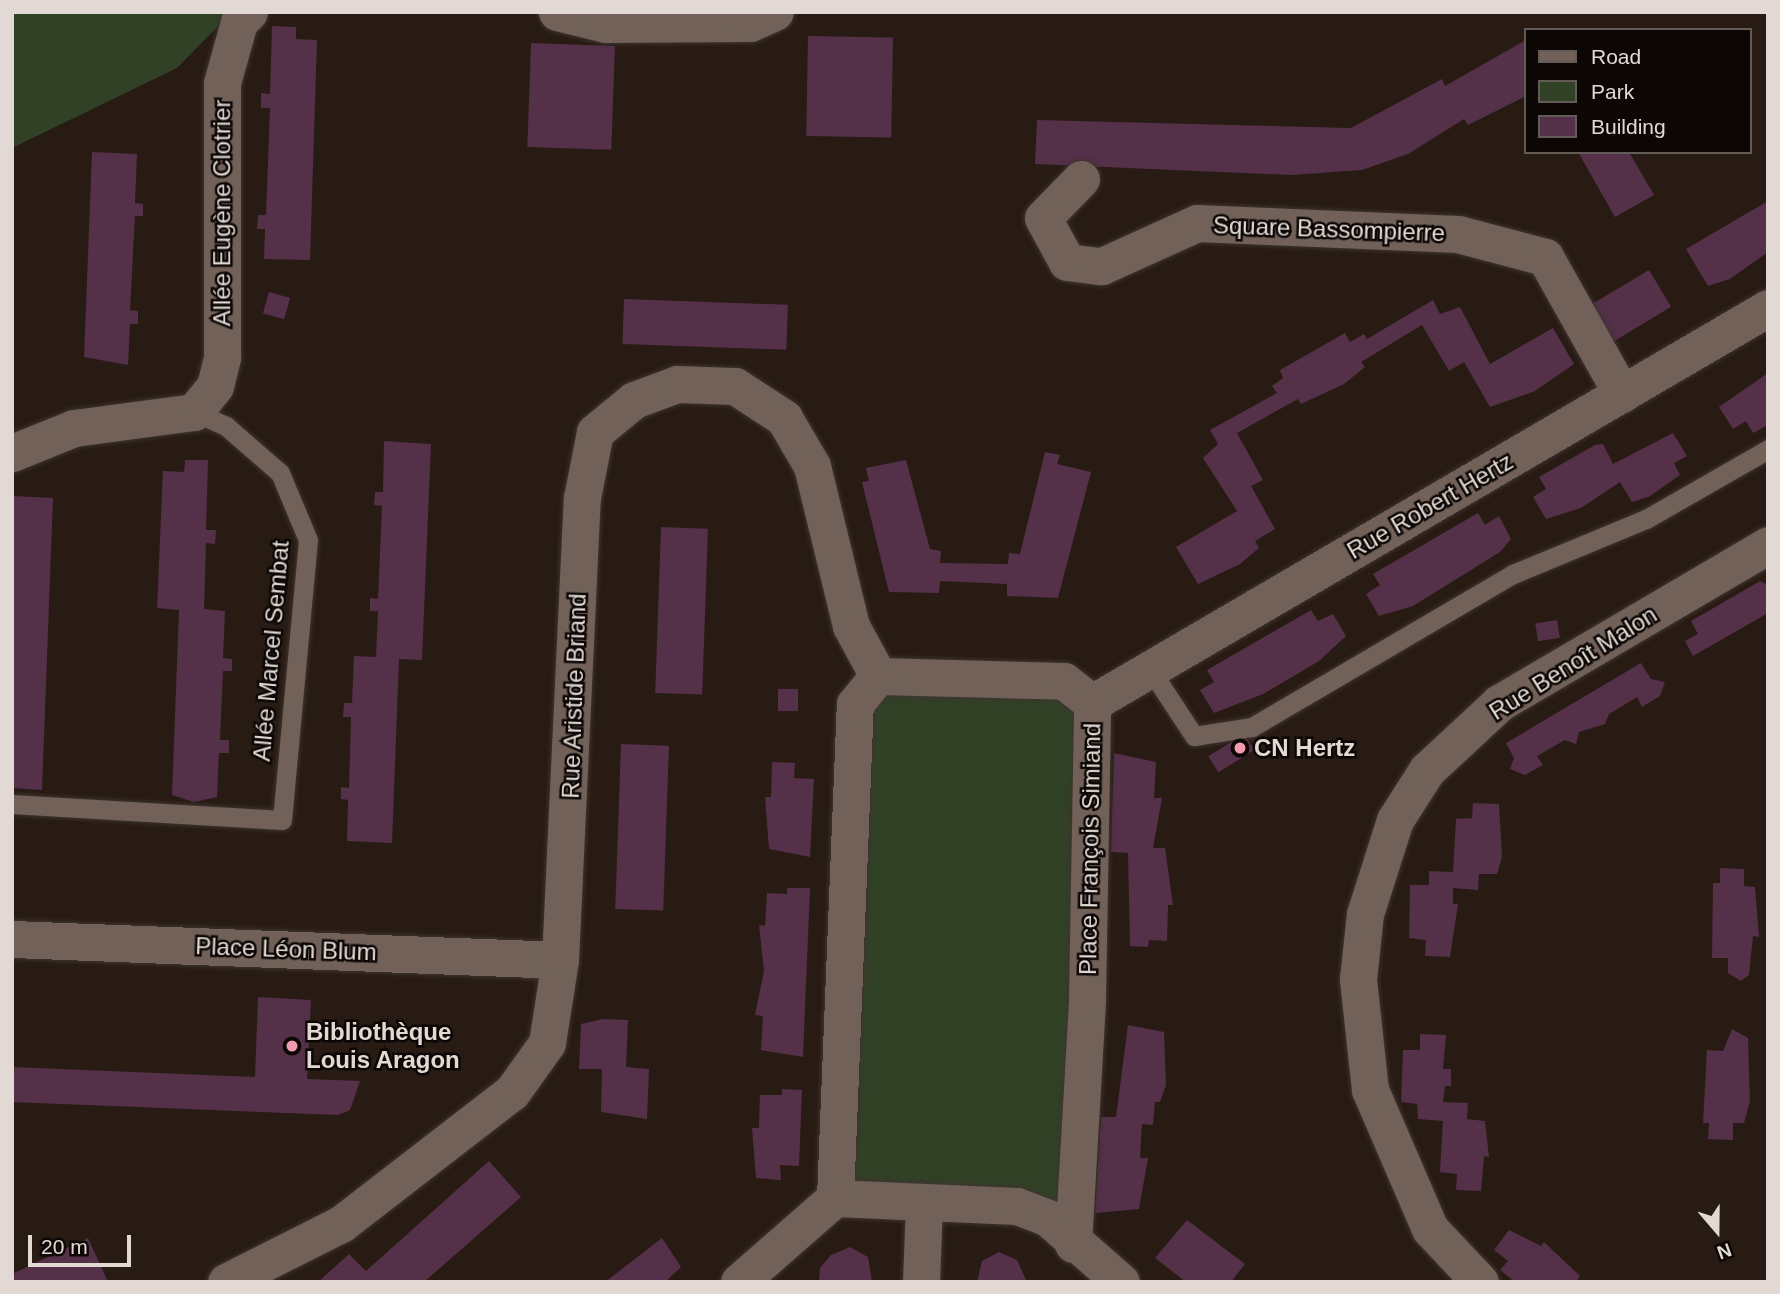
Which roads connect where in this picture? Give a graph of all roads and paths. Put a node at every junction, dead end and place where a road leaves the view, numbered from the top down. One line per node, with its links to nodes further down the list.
1 (249, 12): 7 (street, Allée Eugène Clotrier)
2 (557, 12): 3 (street)
3 (775, 12)
4 (1081, 179): 6 (street, Square Bassompierre)
5 (1768, 308): 6 (street, Rue Robert Hertz)
6 (1622, 394): 11 (street, Rue Robert Hertz)
7 (194, 412): 9 (street); 14 (lane, Allée Marcel Sembat)
8 (1768, 449): 11 (lane)
9 (12, 453)
10 (1768, 545): 24 (street, Rue Benoît Malon)
11 (1150, 669): 13 (street, Rue Robert Hertz)
12 (878, 676): 13 (street, Place François Simiand); 16 (street, Rue Aristide Briand); 17 (street)
13 (1093, 703): 19 (street, Place François Simiand)
14 (12, 804)
15 (12, 939): 16 (street, Place Léon Blum)
16 (561, 960): 20 (street, Rue Aristide Briand)
17 (835, 1198): 18 (street); 21 (street)
18 (924, 1203): 19 (street); 22 (street)
19 (1073, 1244): 23 (street)
20 (226, 1282)
21 (739, 1282)
22 (921, 1282)
23 (1121, 1282)
24 (1480, 1282)

